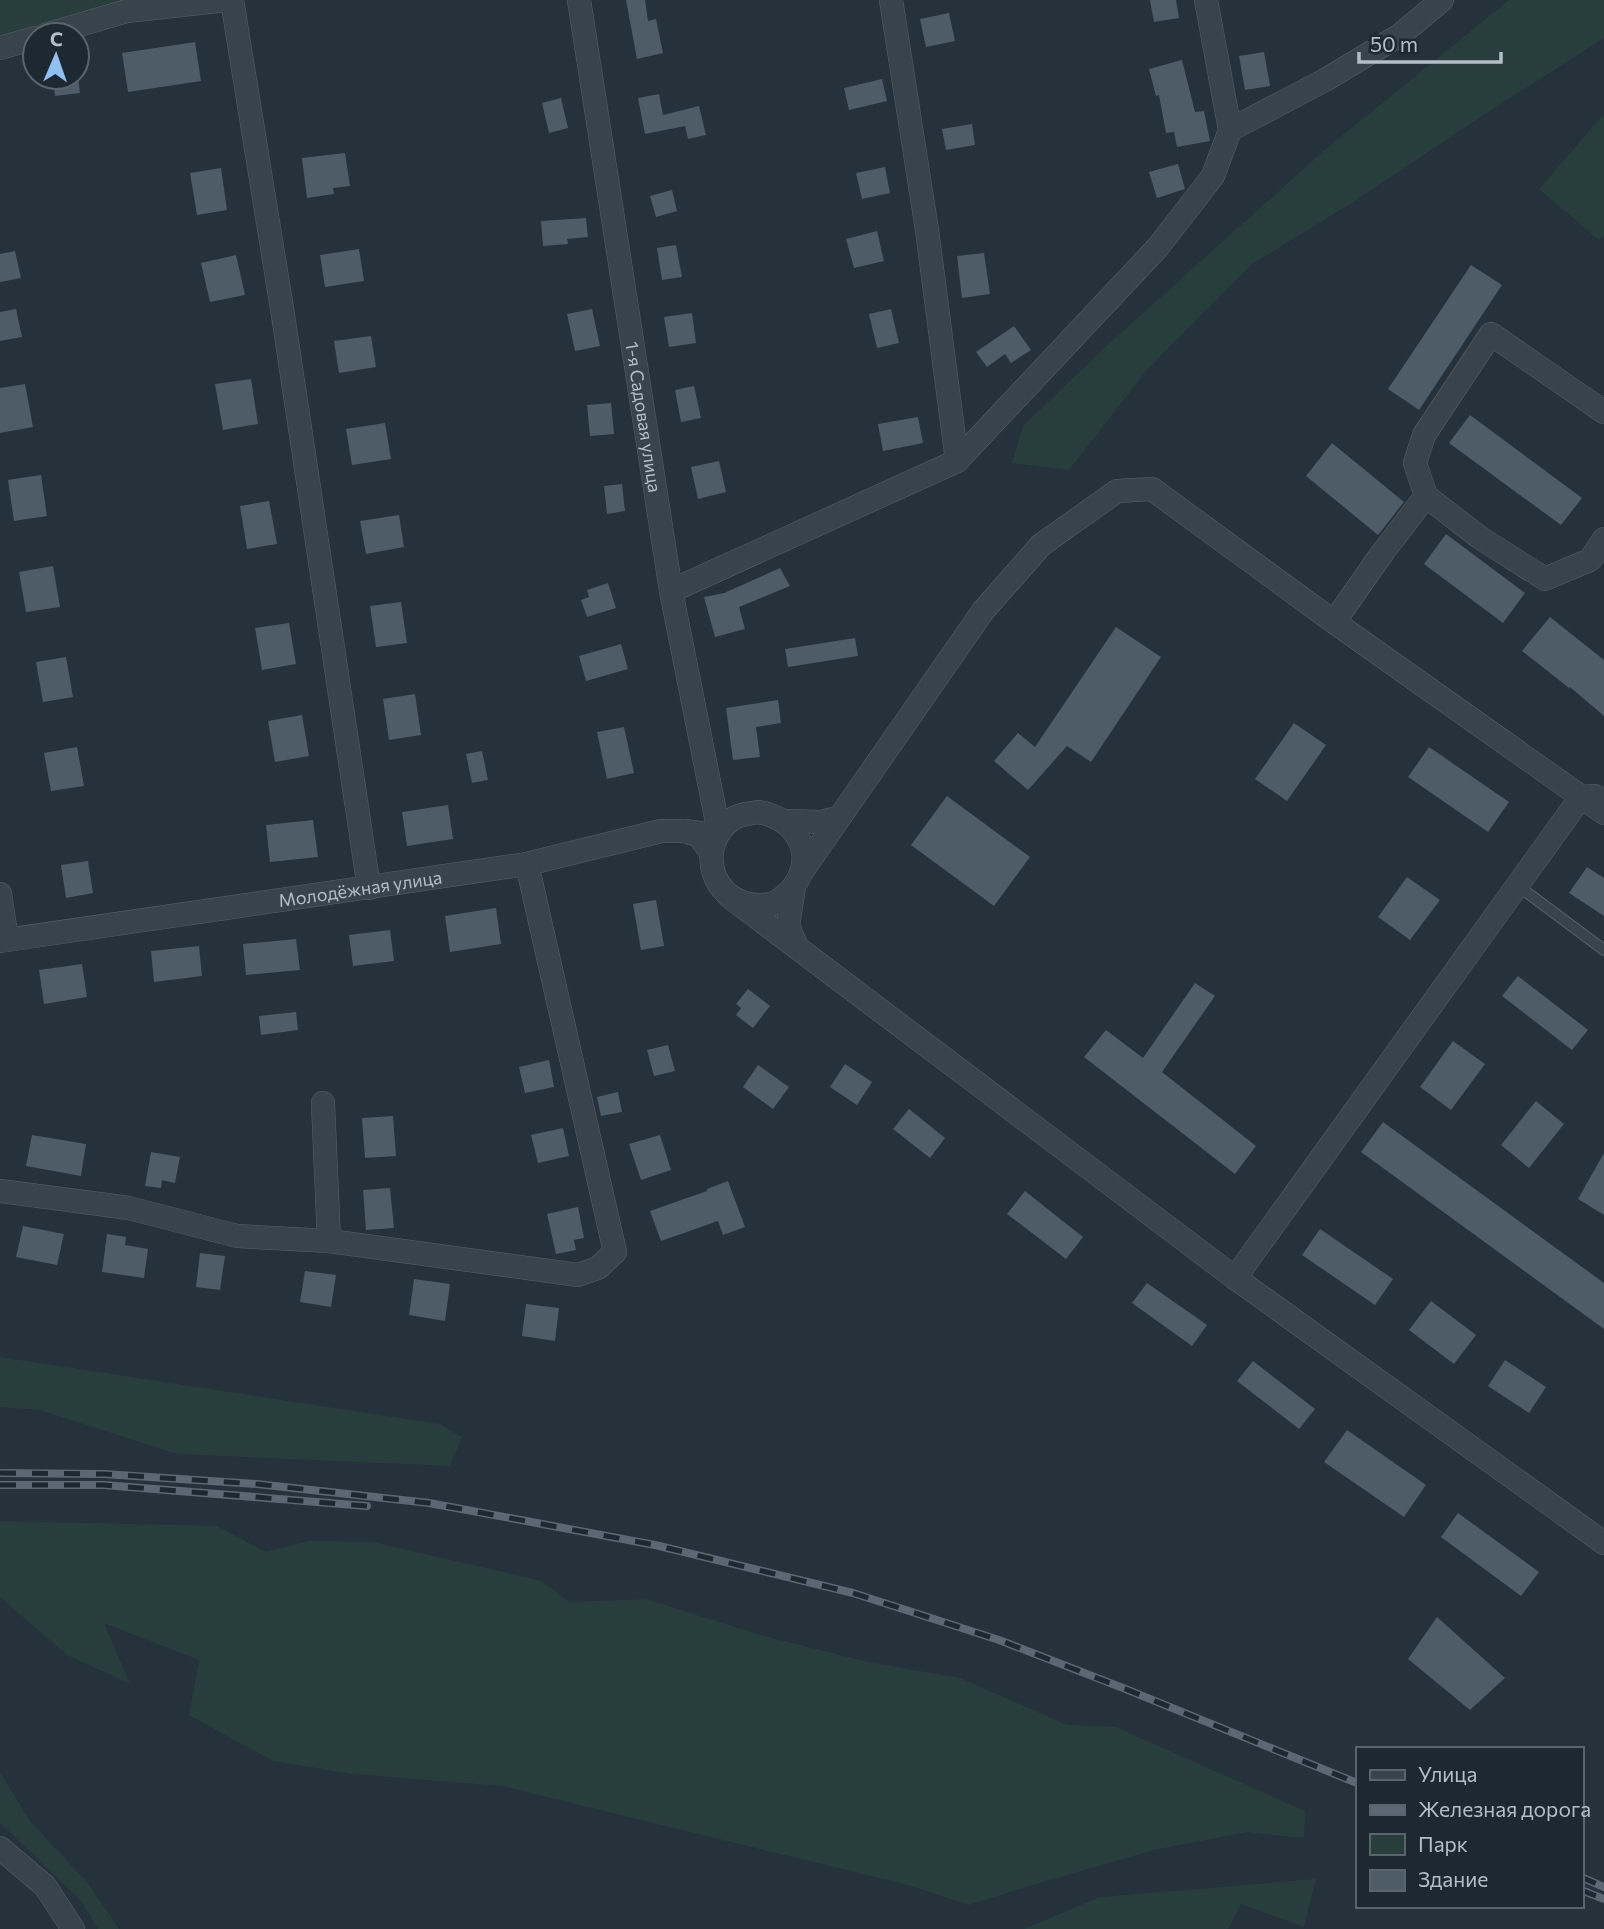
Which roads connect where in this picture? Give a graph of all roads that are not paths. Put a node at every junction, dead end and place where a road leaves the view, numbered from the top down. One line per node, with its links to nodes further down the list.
1 (230, 0): 6 (street); 24 (street)
2 (579, 0): 14 (street, 1-я Садовая улица)
3 (891, 0): 11 (street)
4 (1206, 0): 9 (street)
5 (1442, 0): 9 (street)
6 (91, 22)
7 (21, 42): 8 (street)
8 (0, 48)
9 (1230, 130): 11 (street)
10 (1604, 412): 12 (street)
11 (957, 461): 14 (street)
12 (1426, 496): 13 (street); 15 (street)
13 (1604, 539)
14 (671, 591): 20 (street, 1-я Садовая улица)
15 (1334, 622): 16 (street); 18 (street)
16 (1593, 796): 17 (street); 23 (street)
17 (1604, 813)
18 (840, 817): 19 (street); 22 (street)
19 (784, 821): 20 (street); 22 (street)
20 (715, 842): 21 (street, Молодёжная улица); 26 (street)
21 (527, 863): 24 (street, Молодёжная улица); 32 (street)
22 (797, 880): 26 (street); 28 (street)
23 (1517, 886): 29 (lane); 33 (street)
24 (369, 887): 27 (street, Молодёжная улица)
25 (0, 894): 27 (street)
26 (730, 897): 28 (street)
27 (3, 940)
28 (797, 947): 33 (street)
29 (1604, 950)
30 (323, 1103): 32 (street)
31 (0, 1191): 32 (street)
32 (329, 1241)
33 (1235, 1278): 34 (street)
34 (1604, 1542)
35 (0, 1848): 36 (street)
36 (73, 1929)

